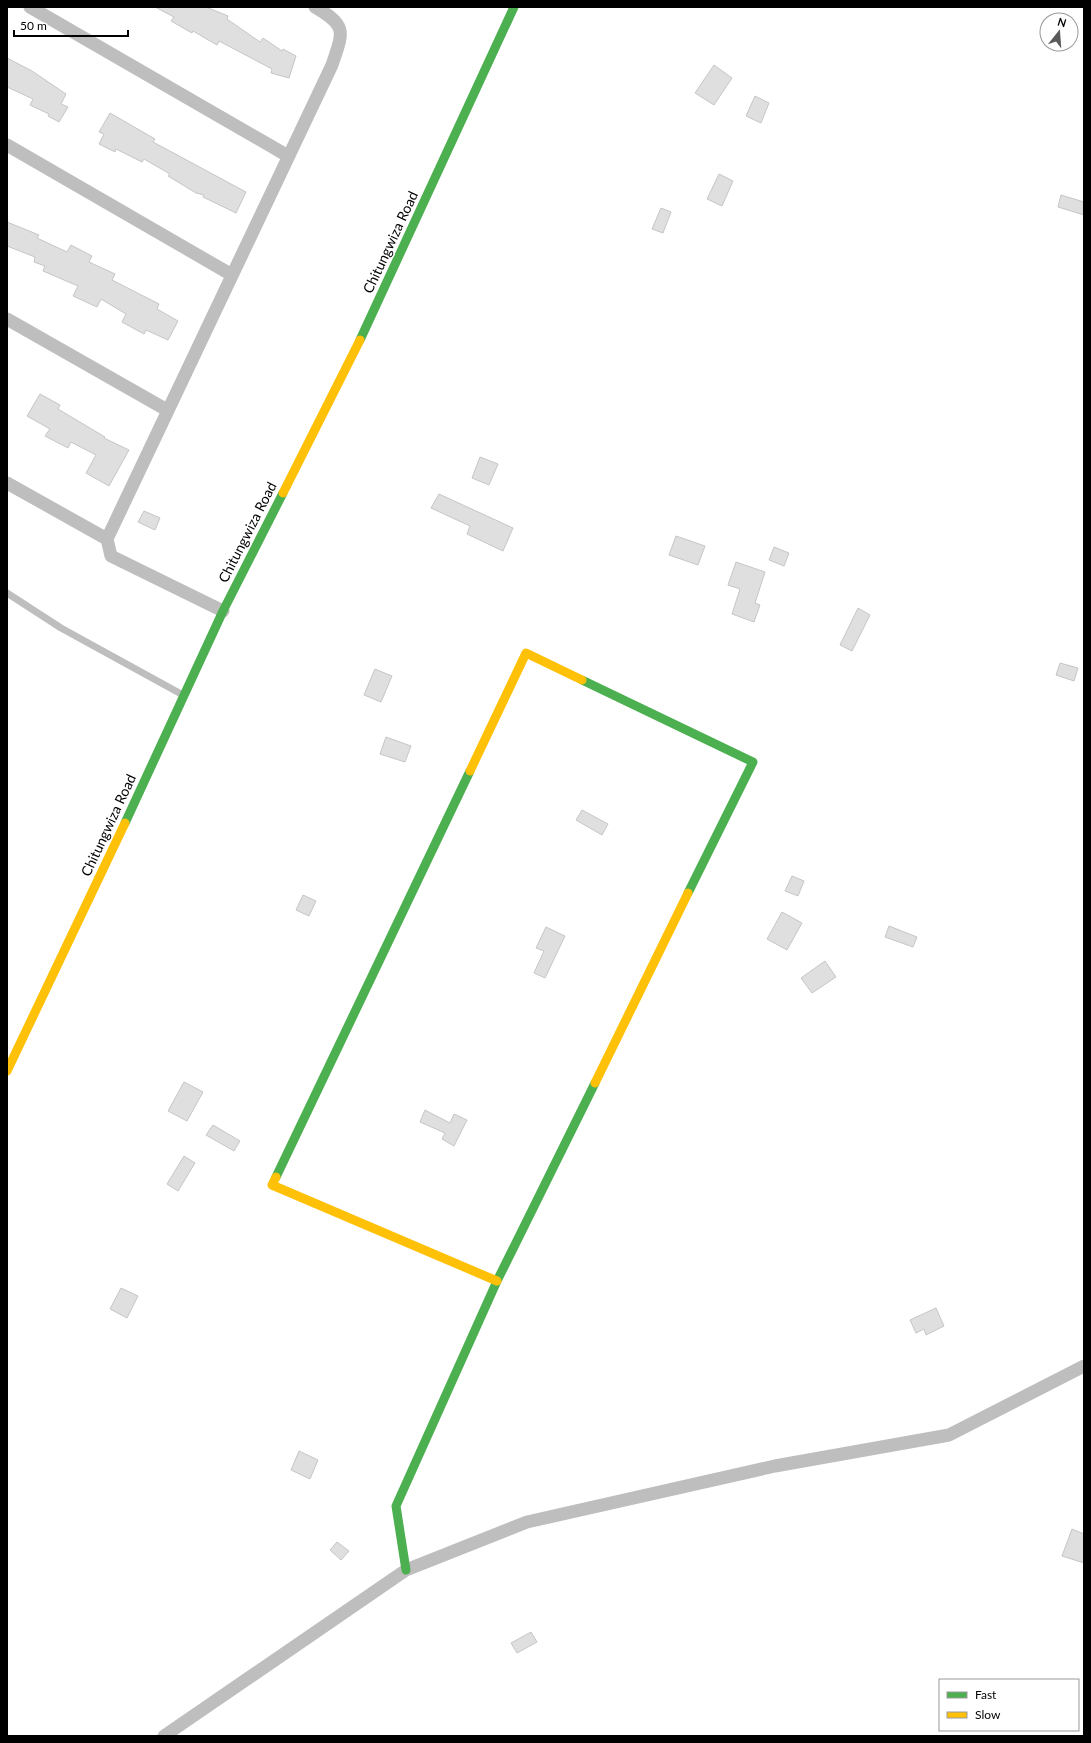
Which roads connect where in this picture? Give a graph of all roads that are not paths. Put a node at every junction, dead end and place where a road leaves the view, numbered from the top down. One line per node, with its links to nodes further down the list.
1 (30, 7): 5 (street)
2 (315, 7): 5 (street)
3 (514, 7): 12 (street, Chitungwiza Road)
4 (7, 145): 6 (street)
5 (288, 156): 6 (street)
6 (232, 276): 8 (street)
7 (7, 319): 8 (street)
8 (167, 410): 10 (street)
9 (7, 483): 10 (street)
10 (107, 539): 12 (street)
11 (7, 593): 13 (lane)
12 (223, 610): 13 (street, Chitungwiza Road)
13 (185, 696): 14 (street, Chitungwiza Road)
14 (7, 1071)
15 (497, 1281): 15 (street); 17 (street)
16 (1084, 1366): 17 (street)
17 (406, 1570): 18 (street)
18 (164, 1736)

